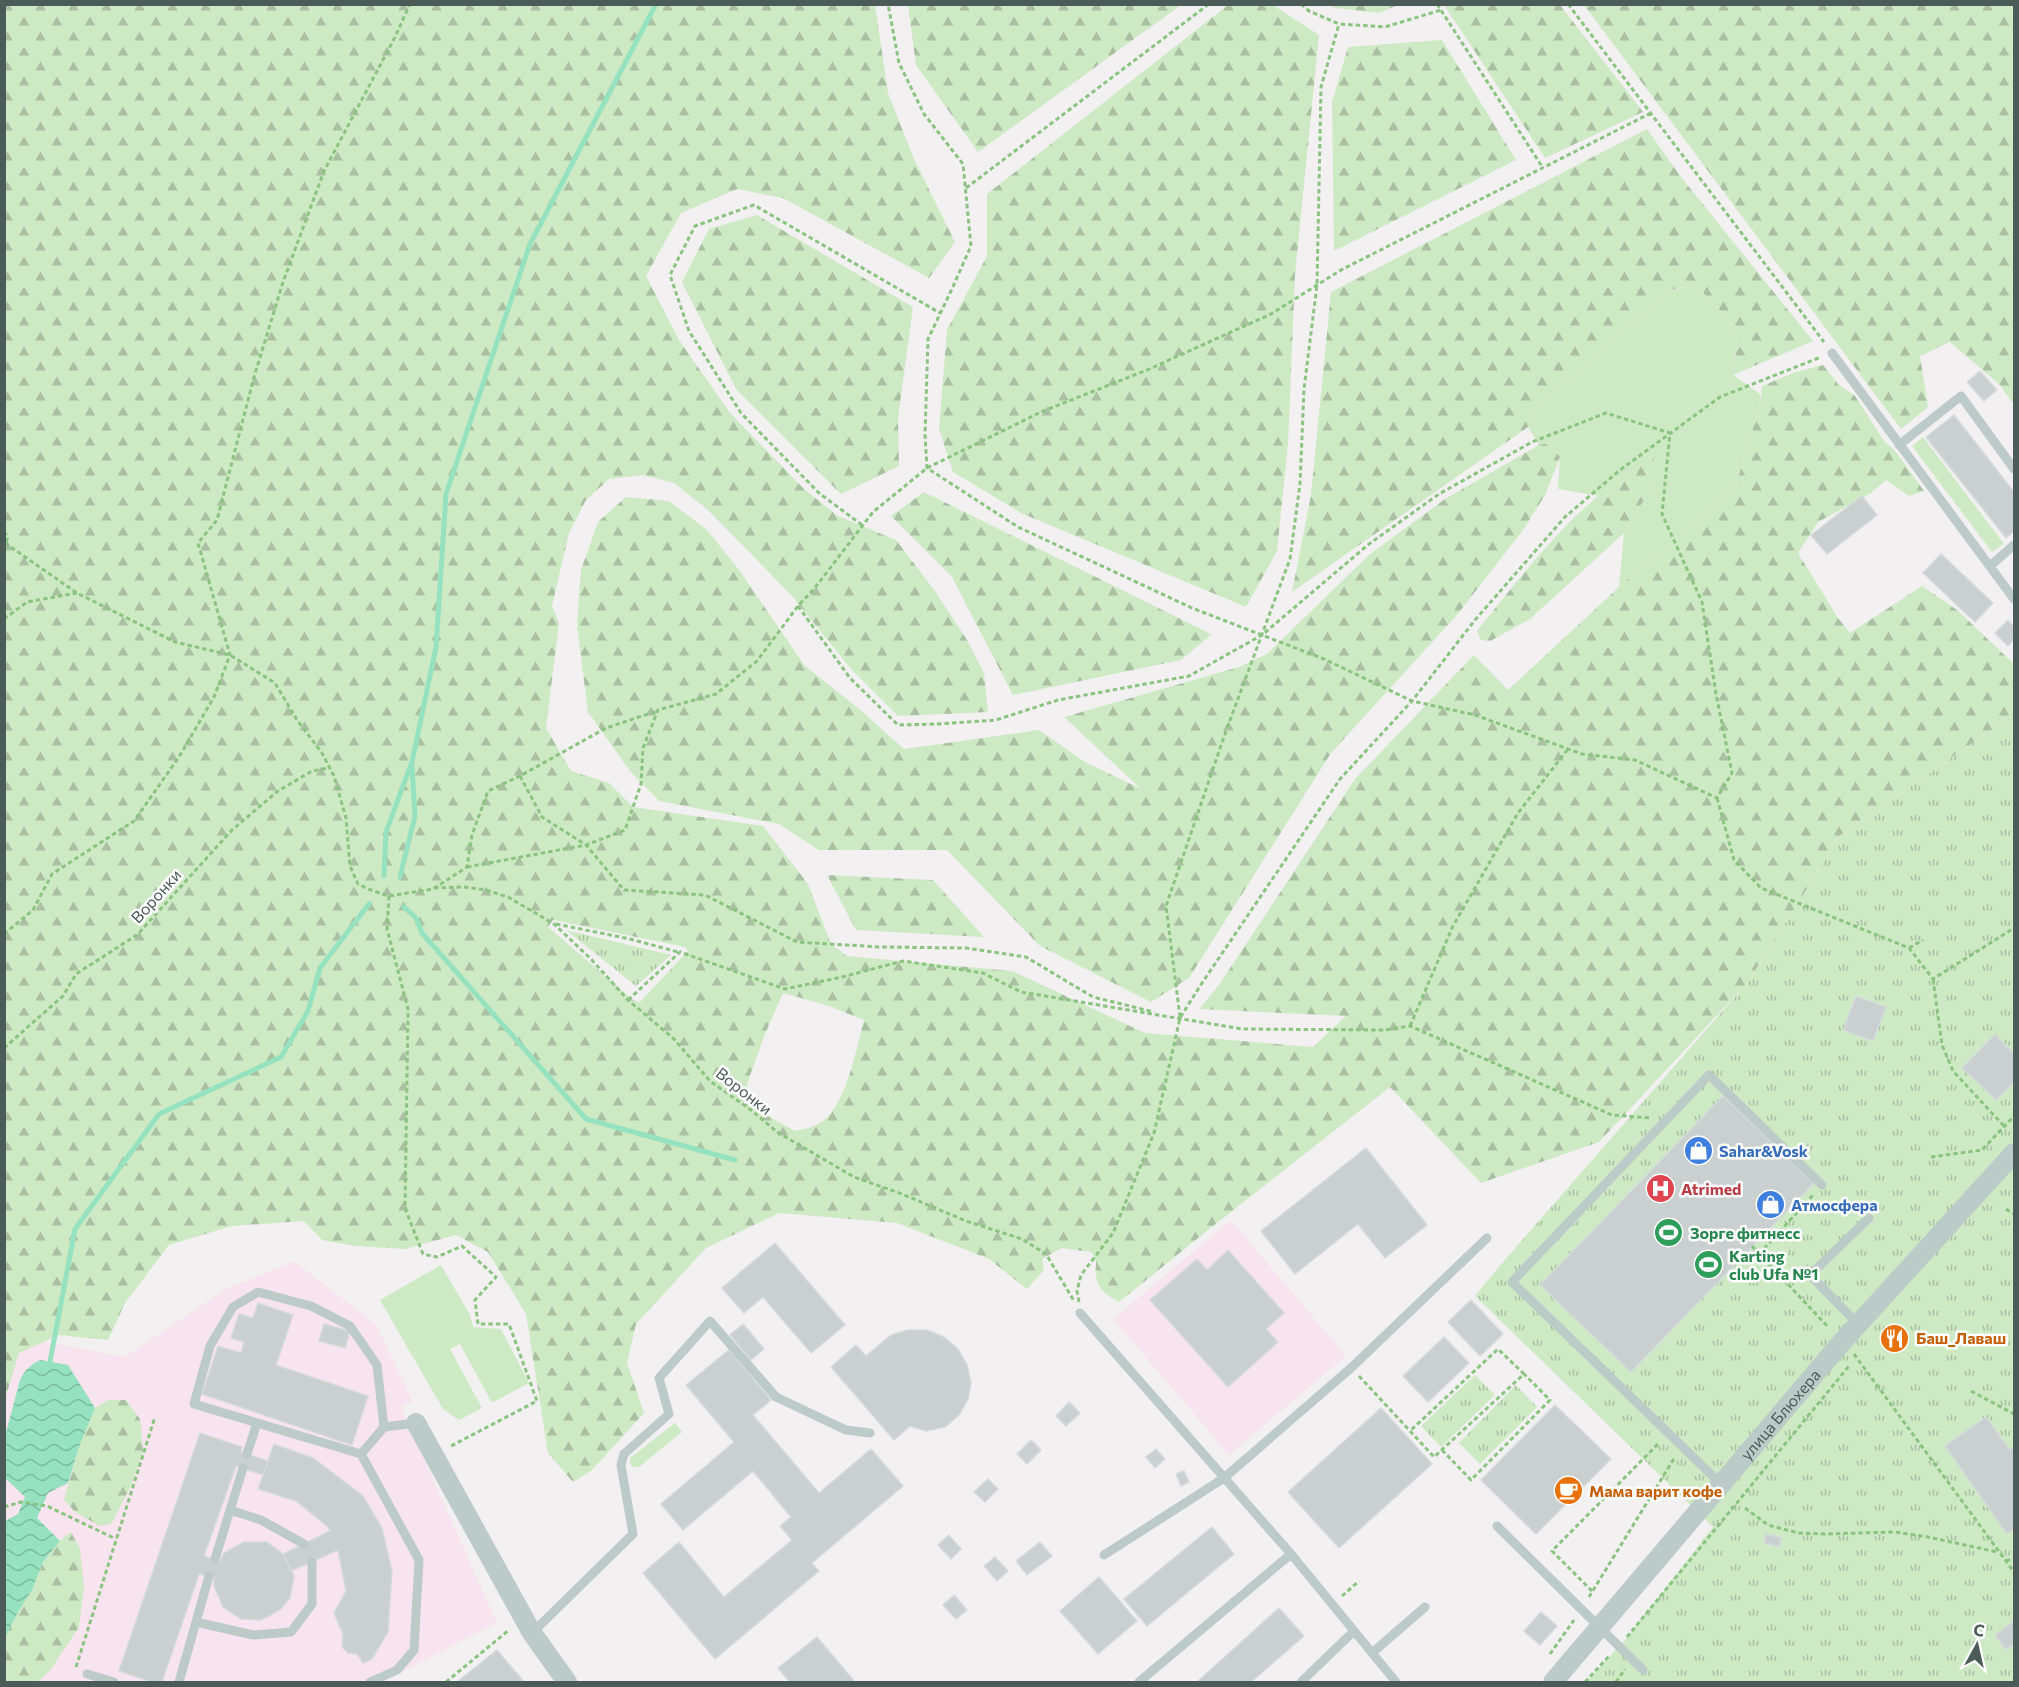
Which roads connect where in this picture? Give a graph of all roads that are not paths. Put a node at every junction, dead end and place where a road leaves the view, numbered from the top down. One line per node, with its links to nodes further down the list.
1 (1832, 353): 2 (lane)
2 (1899, 445): 3 (lane); 5 (lane)
3 (2014, 469)
4 (2014, 545): 5 (lane)
5 (1990, 566): 6 (lane)
6 (2014, 598)
7 (2014, 1153): 12 (street, улица Блюхера)
8 (1822, 1185): 21 (lane)
9 (1869, 1218): 12 (lane)
10 (1487, 1238): 20 (lane)
11 (1080, 1313): 20 (lane)
12 (1858, 1324): 21 (street, улица Блюхера)
13 (257, 1422): 15 (lane); 17 (lane); 18 (lane)
14 (416, 1423): 15 (lane); 32 (street)
15 (384, 1427): 18 (lane)
16 (870, 1433): 32 (lane)
17 (248, 1454)
18 (361, 1454): 40 (lane)
19 (243, 1468): 22 (lane)
20 (1224, 1478): 25 (lane); 26 (lane)
21 (1721, 1484): 33 (street, улица Блюхера)
22 (230, 1510): 24 (lane); 27 (lane)
23 (1497, 1526): 33 (lane)
24 (304, 1544)
25 (1291, 1554): 34 (lane); 42 (lane)
26 (1104, 1555)
27 (215, 1559)
28 (312, 1562): 31 (lane)
29 (210, 1576): 31 (lane)
30 (1425, 1608): 35 (lane)
31 (196, 1622): 39 (lane)
32 (528, 1625): 41 (street)
33 (1600, 1628): 36 (lane); 45 (street, улица Блюхера)
34 (1354, 1631): 35 (lane); 43 (lane)
35 (1372, 1653): 44 (lane)
36 (1643, 1670)
37 (87, 1674): 38 (lane)
38 (114, 1683)
39 (179, 1683)
40 (370, 1683)
41 (567, 1683)
42 (1140, 1683)
43 (1301, 1683)
44 (1396, 1683)
45 (1553, 1683)

